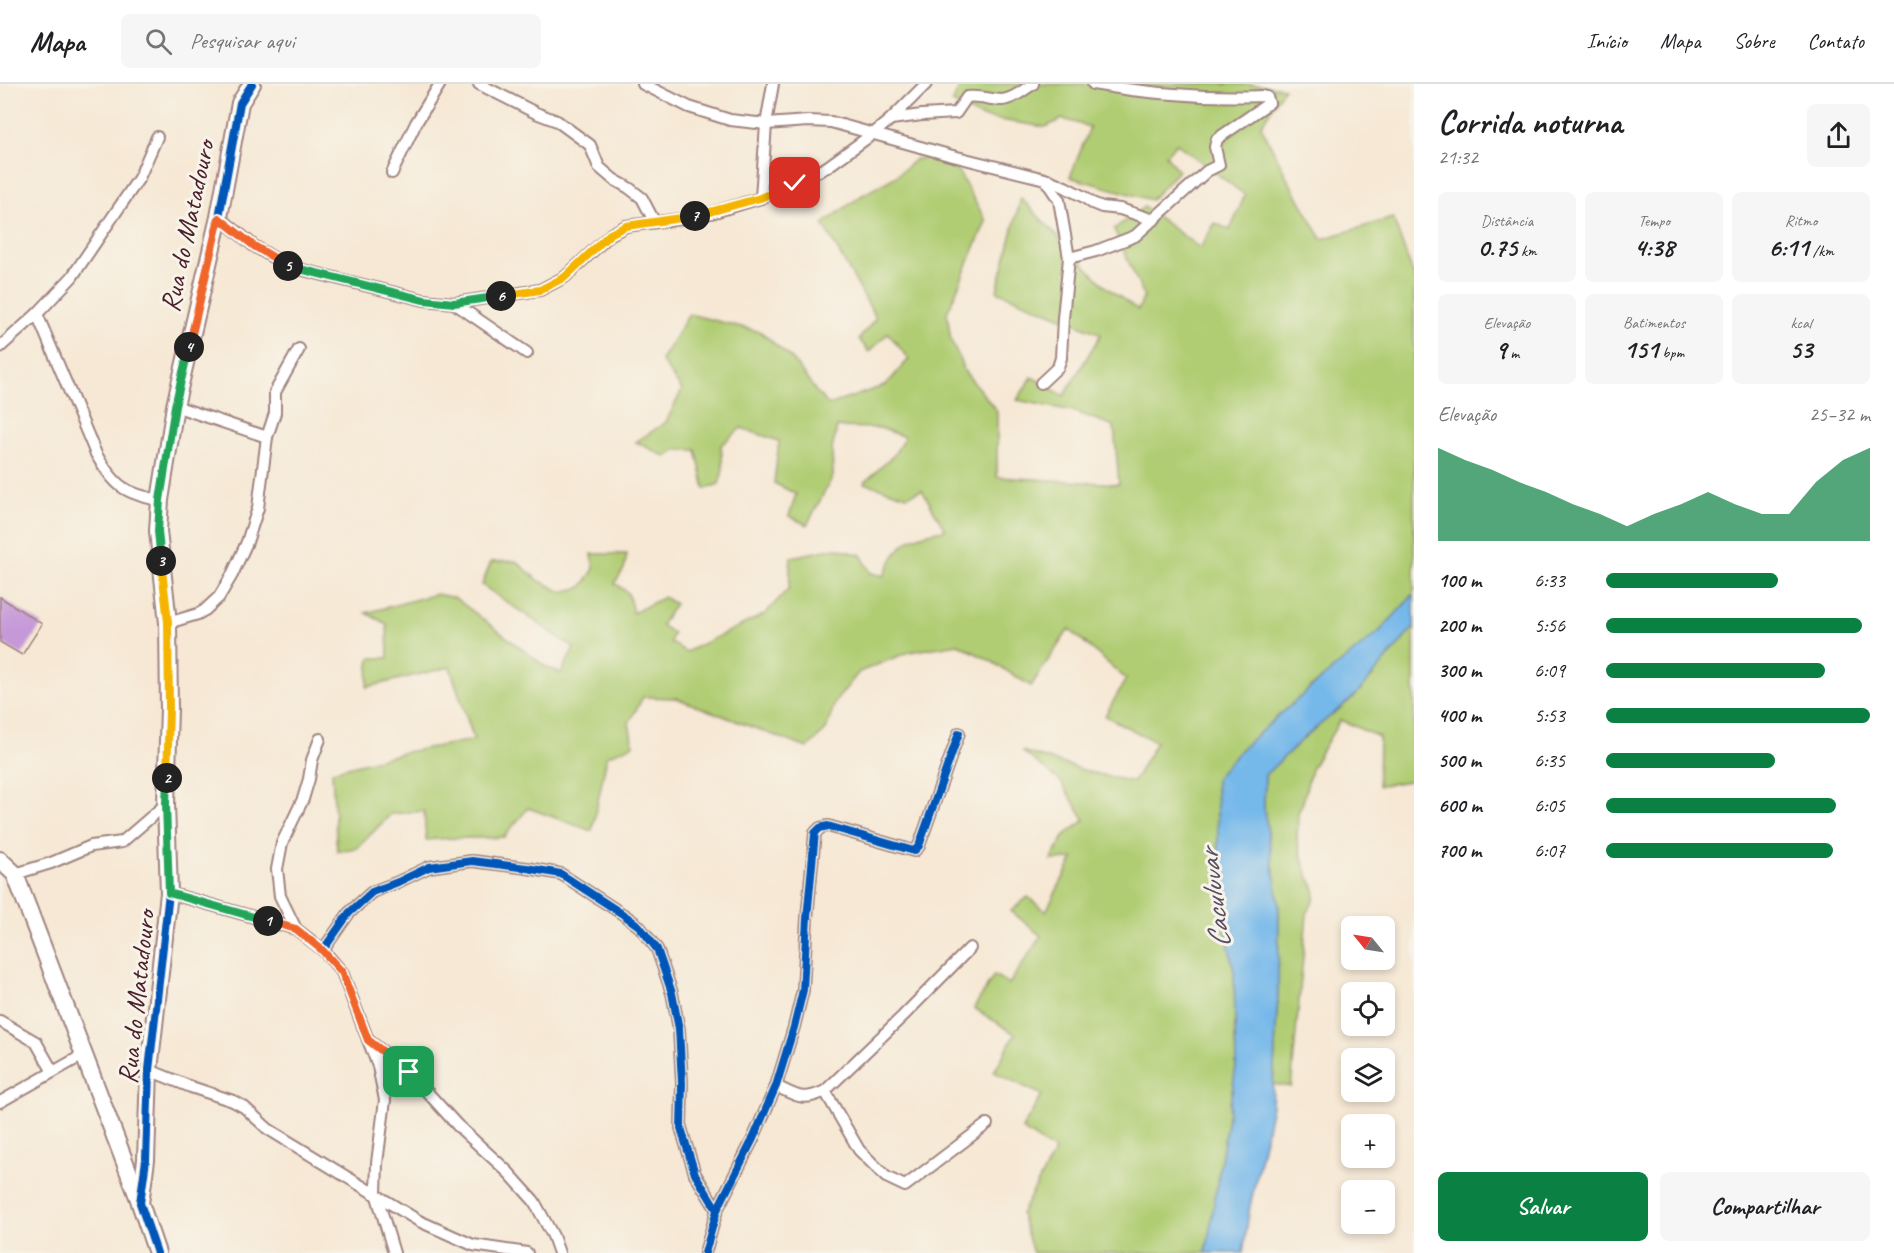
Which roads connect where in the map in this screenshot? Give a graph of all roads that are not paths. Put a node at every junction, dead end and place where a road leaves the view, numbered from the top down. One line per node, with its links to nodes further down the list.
1 (235, 84): 10 (street)
2 (252, 84): 10 (street)
3 (440, 84): 15 (street)
4 (643, 84): 12 (street)
5 (774, 84): 12 (street)
6 (926, 84): 11 (street)
7 (1033, 84): 11 (street)
8 (1093, 84): 19 (street)
9 (485, 85): 20 (street)
10 (240, 104): 18 (street, Rua do Matadouro)
11 (891, 119): 13 (street)
12 (766, 124): 13 (street); 17 (street)
13 (874, 133): 16 (street); 17 (street)
14 (157, 136): 23 (street)
15 (392, 173)
16 (1046, 179): 19 (street); 21 (street)
17 (760, 198): 20 (street)
18 (219, 218): 22 (street); 28 (street, Rua do Matadouro)
19 (1154, 220): 21 (street)
20 (654, 221): 22 (street)
21 (1069, 258): 27 (street)
22 (454, 303): 26 (street)
23 (37, 314): 24 (street); 30 (street)
24 (0, 347)
25 (299, 349): 29 (street)
26 (526, 353)
27 (1041, 383)
28 (175, 406): 29 (street); 30 (street, Rua do Matadouro)
29 (267, 437): 31 (street)
30 (160, 500): 31 (street, Rua do Matadouro)
31 (168, 622): 34 (street, Rua do Matadouro)
32 (959, 734): 46 (street)
33 (320, 739): 38 (street)
34 (166, 804): 36 (street); 37 (street, Rua do Matadouro)
35 (0, 860): 36 (street)
36 (15, 874): 43 (street)
37 (169, 893): 38 (street); 44 (street, Rua do Matadouro)
38 (296, 929): 40 (street)
39 (970, 948): 47 (street)
40 (322, 950): 42 (street); 52 (street)
41 (0, 1021): 45 (street)
42 (368, 1040): 50 (street); 56 (street)
43 (83, 1055): 45 (street); 51 (street)
44 (149, 1070): 50 (street); 51 (street, Rua do Matadouro)
45 (53, 1072): 48 (street)
46 (776, 1086): 47 (street); 52 (street)
47 (825, 1091): 49 (street)
48 (0, 1102)
49 (987, 1124)
50 (376, 1193): 54 (street); 55 (street)
51 (140, 1203): 53 (street, Rua do Matadouro)
52 (717, 1210): 57 (street)
53 (157, 1253)
54 (394, 1253)
55 (527, 1253)
56 (559, 1253)
57 (705, 1253)

